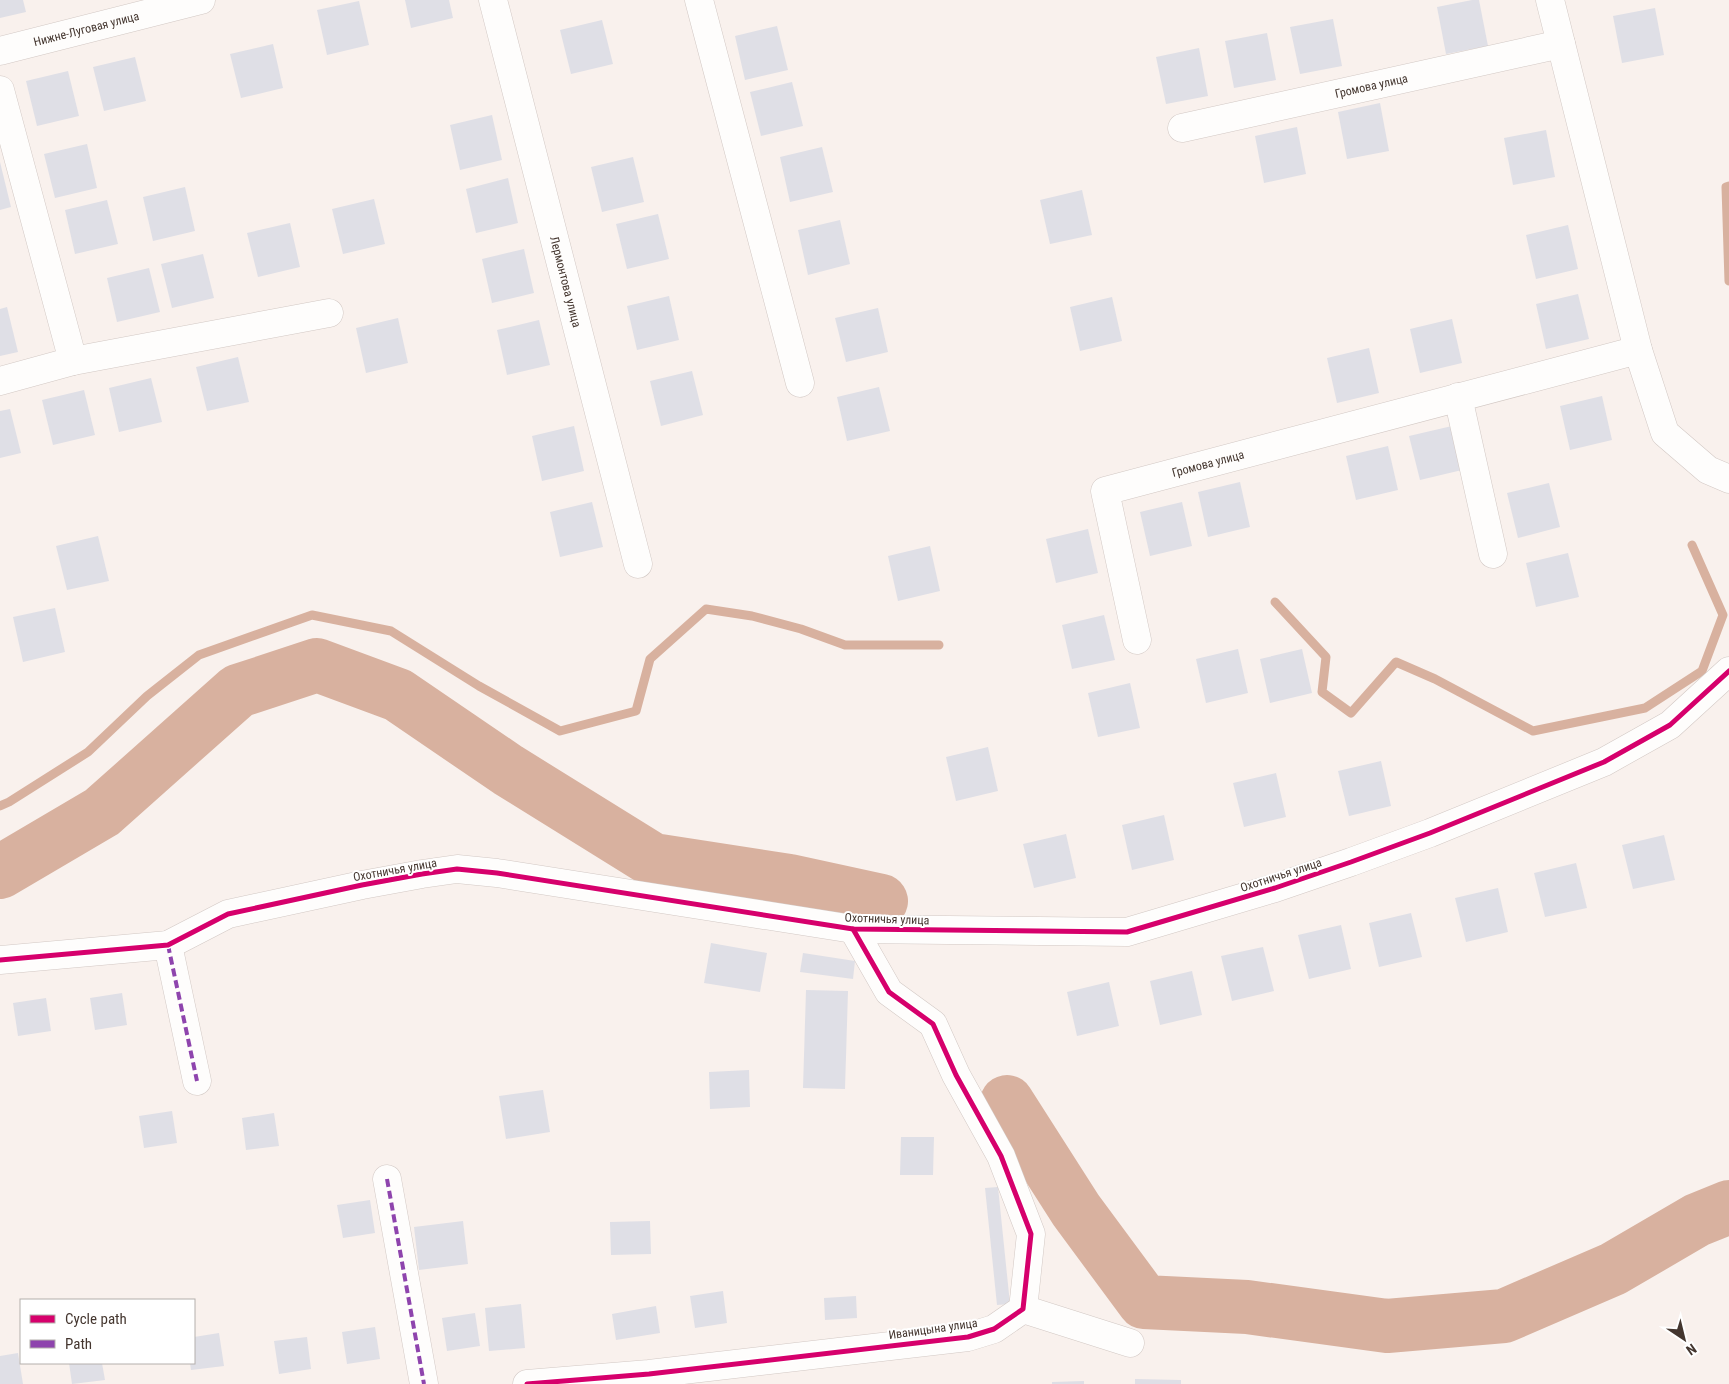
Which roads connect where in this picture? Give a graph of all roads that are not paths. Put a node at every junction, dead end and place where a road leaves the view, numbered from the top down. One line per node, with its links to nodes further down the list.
1 (201, 0): 6 (street, Нижне-Луговая улица)
2 (493, 0): 17 (street, Лермонтова улица)
3 (699, 0): 13 (street)
4 (1550, 0): 5 (street)
5 (1561, 44): 8 (street, Громова улица); 10 (street)
6 (0, 51)
7 (0, 90): 11 (street)
8 (1182, 128)
9 (329, 313): 11 (street)
10 (1638, 350): 14 (street, Громова улица); 15 (street)
11 (73, 361): 12 (street)
12 (0, 381)
13 (800, 383)
14 (1458, 397): 16 (street); 18 (street, Громова улица)
15 (1729, 479)
16 (1493, 554)
17 (638, 564)
18 (1137, 640)
19 (1729, 670): 20 (street, Охотничья улица)
20 (853, 930): 21 (street, Охотничья улица); 25 (street)
21 (168, 945): 22 (street, Охотничья улица); 23 (street)
22 (0, 960)
23 (197, 1081)
24 (387, 1179): 27 (street)
25 (1023, 1309): 26 (street); 28 (street, Иваницына улица)
26 (1130, 1342)
27 (424, 1384)
28 (527, 1384)

